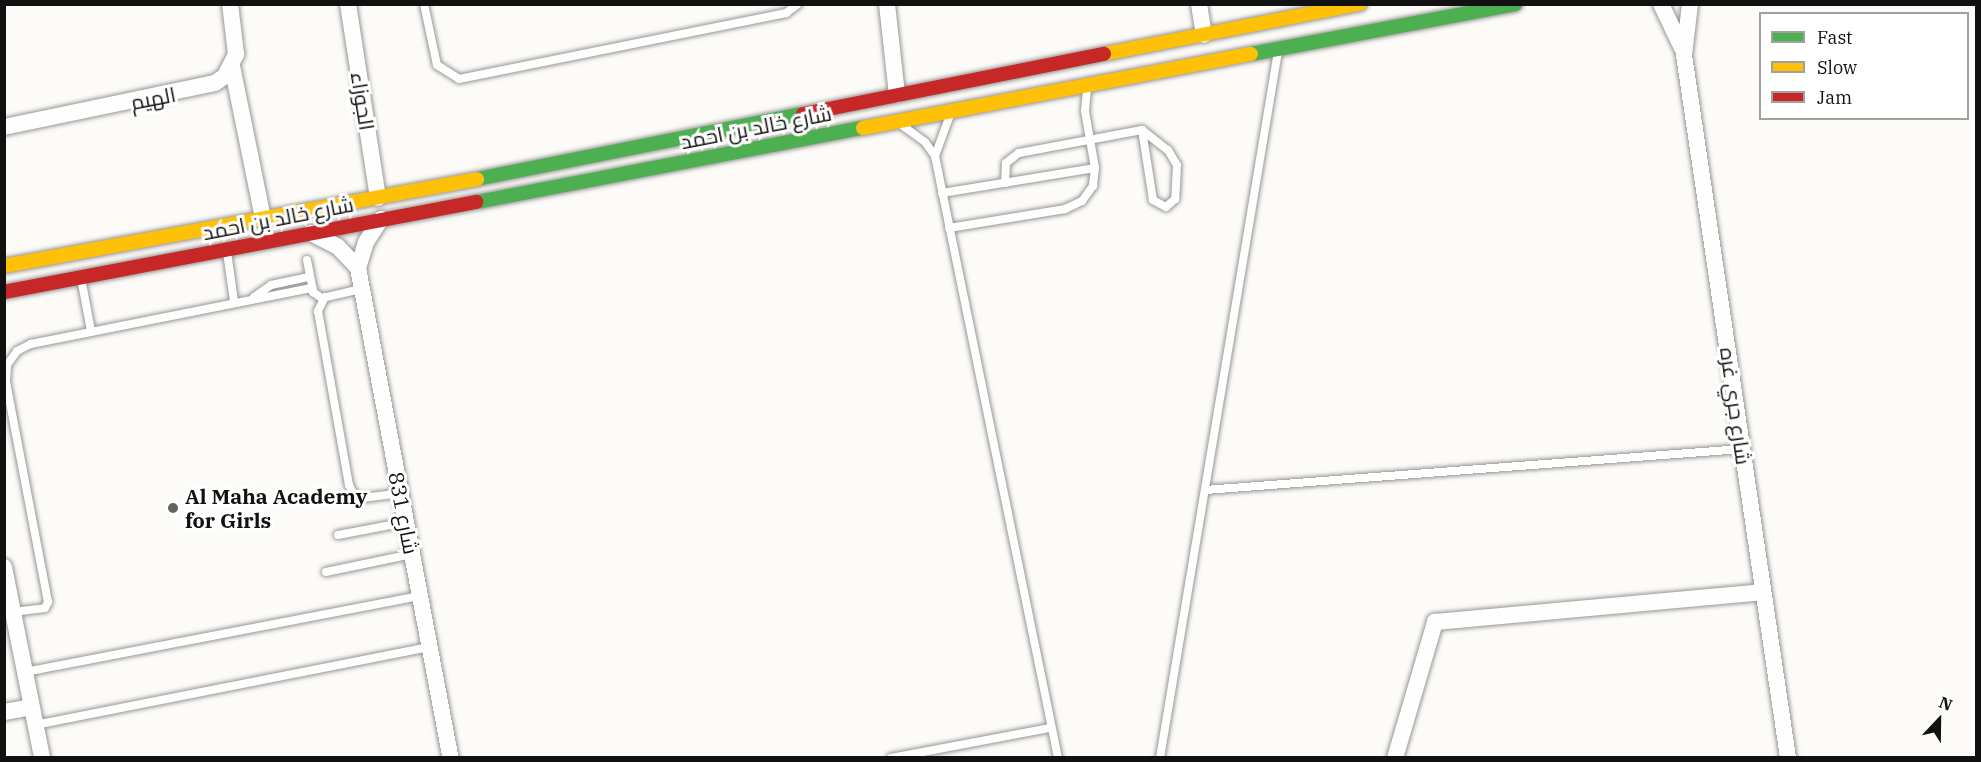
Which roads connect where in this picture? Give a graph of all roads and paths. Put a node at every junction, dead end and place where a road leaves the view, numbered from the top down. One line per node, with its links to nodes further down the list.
1 (230, 4): 14 (street)
2 (348, 4): 26 (street, الجوزاء)
3 (424, 4): 4 (lane)
4 (798, 4)
5 (888, 4): 16 (street)
6 (1199, 4): 11 (street)
7 (1360, 4): 11 (main road, شارع خالد بن احمد)
8 (1515, 4): 12 (main road, شارع خالد بن احمد)
9 (1661, 4): 13 (street, شارع جري غره)
10 (1690, 4): 13 (street, شارع جري غره)
11 (1204, 35): 16 (main road, شارع خالد بن احمد)
12 (1278, 50): 15 (main road, شارع خالد بن احمد); 45 (lane)
13 (1684, 55): 44 (street, شارع جري غره)
14 (232, 66): 19 (street, الهيم); 27 (street)
15 (1088, 86): 17 (main road, شارع خالد بن احمد); 21 (lane)
16 (897, 94): 26 (main road, شارع خالد بن احمد)
17 (952, 112): 18 (main road, شارع خالد بن احمد); 22 (lane)
18 (896, 122): 22 (lane); 28 (main road, شارع خالد بن احمد)
19 (4, 127)
20 (1142, 130): 20 (lane); 21 (lane)
21 (1090, 140): 23 (lane); 24 (lane)
22 (935, 156): 25 (lane)
23 (1095, 168): 24 (lane); 29 (lane)
24 (1005, 183): 25 (lane)
25 (942, 193): 29 (lane)
26 (378, 198): 27 (main road, شارع خالد بن احمد)
27 (263, 219): 33 (main road, شارع خالد بن احمد)
28 (381, 219): 30 (main road, شارع خالد بن احمد); 34 (street, شارع 831)
29 (949, 228): 60 (lane)
30 (311, 233): 31 (main road, شارع خالد بن احمد); 34 (street)
31 (227, 249): 35 (main road, شارع خالد بن احمد); 42 (lane)
32 (308, 260): 36 (lane)
33 (4, 266)
34 (358, 268): 38 (street, شارع 831)
35 (81, 278): 39 (main road, شارع خالد بن احمد); 43 (lane)
36 (310, 278): 37 (lane); 40 (lane)
37 (312, 288): 40 (lane); 41 (lane)
38 (361, 289): 41 (lane); 46 (street, شارع 831)
39 (4, 292)
40 (254, 297): 42 (lane)
41 (323, 299): 46 (lane)
42 (234, 301): 43 (lane)
43 (92, 331): 54 (lane)
44 (1742, 449): 45 (lane); 52 (street, شارع جري غره)
45 (1204, 490): 65 (lane)
46 (400, 492): 47 (street, شارع 831)
47 (406, 522): 48 (lane); 49 (street, شارع 831)
48 (338, 535)
49 (412, 554): 51 (lane); 53 (street, شارع 831)
50 (4, 567): 54 (street)
51 (326, 572)
52 (1762, 592): 66 (street); 67 (street, شارع جري غره)
53 (421, 596): 55 (street, شارع 831); 56 (lane)
54 (13, 612): 56 (street)
55 (431, 647): 59 (lane); 62 (street, شارع 831)
56 (25, 672): 57 (street)
57 (32, 707): 58 (street); 59 (street)
58 (4, 712)
59 (35, 725): 61 (street)
60 (1050, 728): 63 (lane); 64 (lane)
61 (42, 758)
62 (451, 758)
63 (891, 758)
64 (1058, 758)
65 (1160, 758)
66 (1395, 758)
67 (1788, 758)

